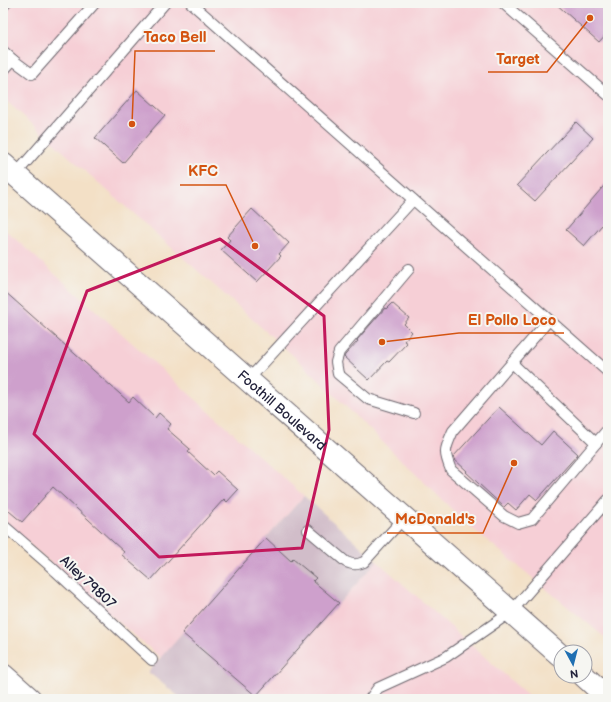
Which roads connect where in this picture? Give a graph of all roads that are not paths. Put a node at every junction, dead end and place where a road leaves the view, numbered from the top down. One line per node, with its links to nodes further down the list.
1 (6, 3): 6 (lane)
2 (95, 3): 8 (lane)
3 (165, 3): 11 (lane)
4 (191, 3): 12 (lane)
5 (504, 3): 10 (lane)
6 (3, 6)
7 (3, 51): 8 (lane)
8 (13, 60): 9 (lane)
9 (3, 71)
10 (608, 95)
11 (9, 169): 17 (main road, Foothill Boulevard)
12 (413, 200): 14 (lane); 17 (lane)
13 (409, 269): 18 (lane)
14 (549, 320): 15 (lane); 16 (lane)
15 (512, 363): 20 (lane); 20 (lane)
16 (608, 372)
17 (248, 380): 22 (main road, Foothill Boulevard)
18 (414, 413)
19 (608, 429): 20 (lane)
20 (596, 443)
21 (608, 500): 25 (lane)
22 (404, 518): 24 (lane); 25 (main road, Foothill Boulevard)
23 (3, 525): 27 (lane, Alley 79807)
24 (308, 530)
25 (511, 612): 26 (main road, Foothill Boulevard); 32 (lane)
26 (553, 649)
27 (152, 660)
28 (3, 675): 31 (main road)
29 (593, 684): 30 (main road)
30 (608, 698)
31 (30, 699)
32 (370, 699)

